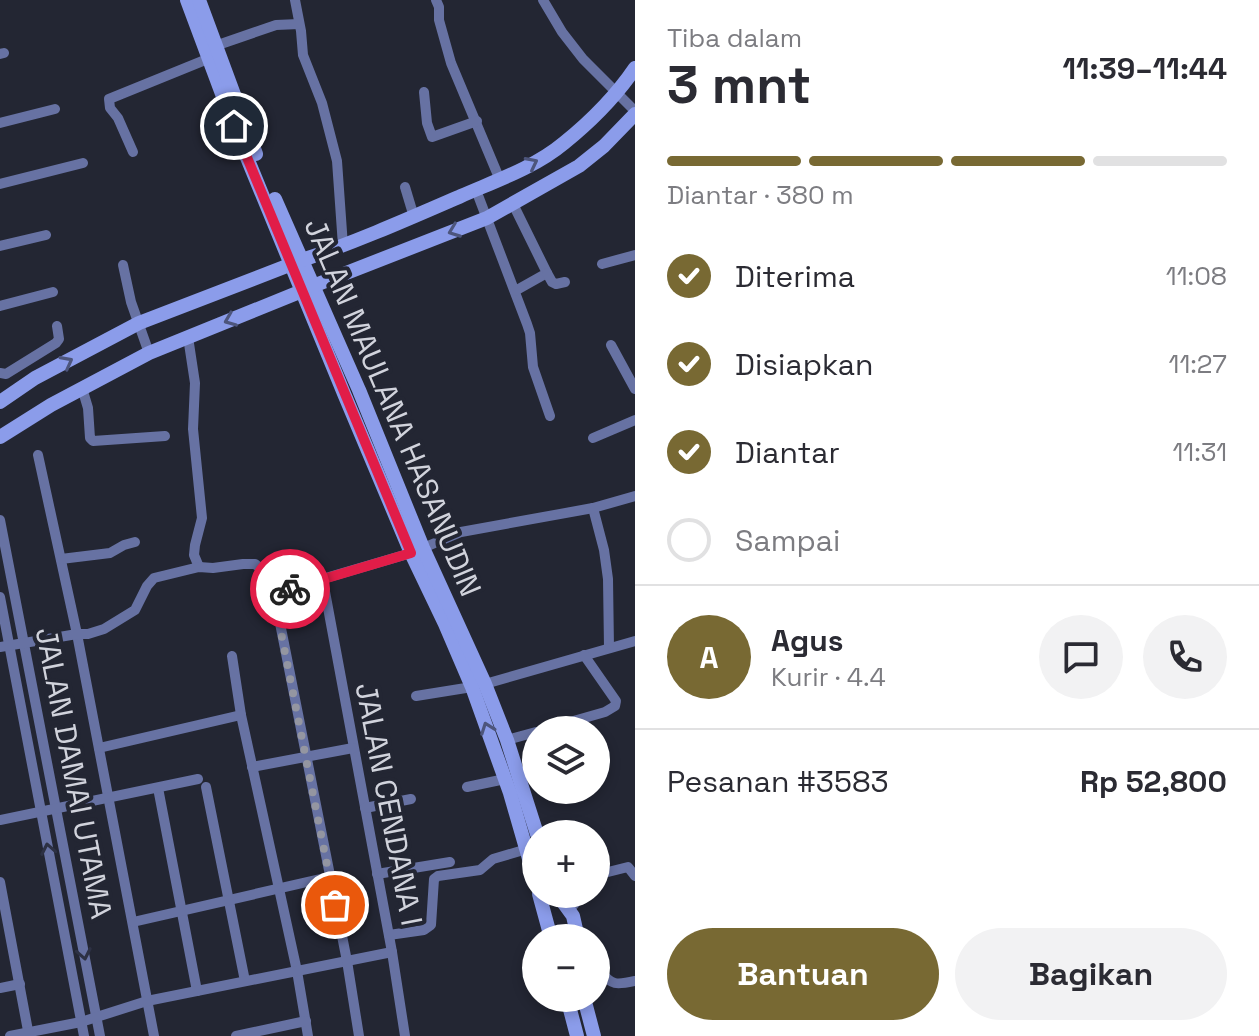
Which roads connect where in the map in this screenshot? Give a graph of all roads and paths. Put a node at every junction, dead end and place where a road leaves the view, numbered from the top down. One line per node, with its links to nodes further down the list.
1 (187, 0): 7 (street, JALAN MAULANA HASANUDIN)
2 (199, 0): 7 (street, JALAN MAULANA HASANUDIN)
3 (295, 0): 6 (street)
4 (436, 0): 13 (street)
5 (543, 0): 10 (street)
6 (299, 24): 7 (street); 26 (street)
7 (216, 49): 15 (street); 28 (street, JALAN MAULANA HASANUDIN)
8 (635, 68): 10 (street)
9 (424, 92): 13 (street)
10 (618, 94): 12 (street); 17 (street, one-way to 10)
11 (55, 109): 14 (street)
12 (634, 111): 21 (street)
13 (477, 121): 17 (street)
14 (0, 123)
15 (133, 152)
16 (83, 163): 18 (street)
17 (500, 180): 20 (street)
18 (0, 184)
19 (405, 187): 22 (street)
20 (476, 191): 22 (street); 23 (street)
21 (513, 204): 23 (street); 31 (street)
22 (414, 217): 26 (street)
23 (486, 217): 33 (street, one-way to 33); 34 (street)
24 (46, 235): 25 (street)
25 (0, 246)
26 (338, 248): 28 (street)
27 (635, 255): 29 (street)
28 (300, 264): 33 (street, JALAN MAULANA HASANUDIN); 37 (street)
29 (602, 264)
30 (123, 265): 37 (street)
31 (547, 273): 32 (street); 34 (street)
32 (565, 282)
33 (310, 286): 39 (street, one-way to 39); 56 (street, JALAN MAULANA HASANUDIN)
34 (515, 291): 46 (street)
35 (53, 292): 36 (street)
36 (0, 306)
37 (139, 325): 41 (street); 45 (street, one-way to 37)
38 (57, 326): 42 (street)
39 (188, 337): 41 (street); 58 (street)
40 (611, 345): 44 (street)
41 (148, 351): 43 (street)
42 (0, 373)
43 (82, 388): 48 (street); 49 (street)
44 (635, 389)
45 (0, 402)
46 (550, 416)
47 (635, 420): 50 (street)
48 (165, 436)
49 (0, 437)
50 (593, 438)
51 (38, 455): 57 (street)
52 (635, 496): 53 (street)
53 (593, 508): 56 (street); 66 (street)
54 (0, 520): 64 (street, JALAN DAMAI UTAMA)
55 (135, 542): 57 (street)
56 (424, 548): 59 (street); 69 (street, JALAN MAULANA HASANUDIN)
57 (61, 559): 62 (street)
58 (199, 567): 60 (street); 62 (street)
59 (323, 581): 60 (street); 76 (street, JALAN CENDANA I)
60 (277, 594): 77 (street)
61 (0, 597): 65 (street, JALAN DAMAI UTAMA)
62 (77, 634): 64 (street); 75 (street)
63 (635, 641): 66 (street)
64 (24, 643): 65 (street); 85 (street, JALAN DAMAI UTAMA)
65 (5, 647): 86 (street, JALAN DAMAI UTAMA)
66 (609, 648): 67 (street)
67 (584, 655): 69 (street); 72 (street)
68 (232, 656): 71 (street)
69 (478, 685): 70 (street); 74 (street, JALAN MAULANA HASANUDIN); 79 (street, JALAN MAULANA HASANUDIN, one-way to 69)
70 (416, 696)
71 (241, 715): 75 (street); 78 (street)
72 (591, 716)
73 (522, 736): 74 (street)
74 (507, 740): 88 (street, JALAN MAULANA HASANUDIN)
75 (99, 748): 82 (street)
76 (353, 748): 77 (street); 84 (street, JALAN CENDANA I)
77 (306, 757): 78 (street); 95 (street)
78 (252, 767): 97 (street)
79 (505, 779): 80 (street); 89 (street, JALAN MAULANA HASANUDIN)
80 (467, 787)
81 (158, 788): 82 (street); 98 (street); 102 (street)
82 (109, 798): 85 (street); 105 (street)
83 (411, 799): 84 (street)
84 (365, 808): 93 (street, JALAN CENDANA I)
85 (56, 809): 86 (street); 122 (street, JALAN DAMAI UTAMA, one-way to 122)
86 (41, 812): 87 (street); 124 (street, JALAN DAMAI UTAMA, one-way to 86)
87 (0, 820)
88 (533, 820)
89 (522, 833)
90 (522, 850): 108 (street)
91 (450, 862): 93 (street)
92 (610, 872): 94 (street)
93 (377, 874): 108 (street, JALAN CENDANA I)
94 (635, 876)
95 (329, 877): 97 (street); 111 (street)
96 (0, 887): 109 (street)
97 (279, 888): 98 (street); 112 (street)
98 (228, 900): 102 (street); 113 (street)
99 (543, 908): 104 (street)
100 (567, 908): 103 (street)
101 (571, 908): 103 (street)
102 (181, 910): 105 (street); 118 (street)
103 (569, 911): 104 (street); 107 (street)
104 (544, 913): 106 (street)
105 (133, 922): 119 (street)
106 (548, 924)
107 (574, 924)
108 (389, 935): 110 (street, JALAN CENDANA I)
109 (5, 936): 116 (street)
110 (392, 952): 111 (street); 133 (street, JALAN CENDANA I)
111 (347, 961): 112 (street); 132 (street)
112 (297, 972): 113 (street); 123 (street)
113 (245, 981): 118 (street)
114 (635, 981): 115 (street)
115 (610, 982)
116 (20, 984): 117 (street); 125 (street)
117 (0, 988)
118 (197, 990): 119 (street)
119 (147, 1001): 122 (street); 129 (street)
120 (571, 1012): 134 (street)
121 (588, 1012): 135 (street)
122 (97, 1017): 124 (street); 128 (street, JALAN DAMAI UTAMA)
123 (306, 1021): 130 (street); 131 (street)
124 (81, 1022): 125 (street); 127 (street, JALAN DAMAI UTAMA)
125 (29, 1034): 126 (street)
126 (10, 1036)
127 (84, 1036)
128 (100, 1036)
129 (154, 1036)
130 (236, 1036)
131 (308, 1036)
132 (359, 1036)
133 (405, 1036)
134 (577, 1036)
135 (594, 1036)

